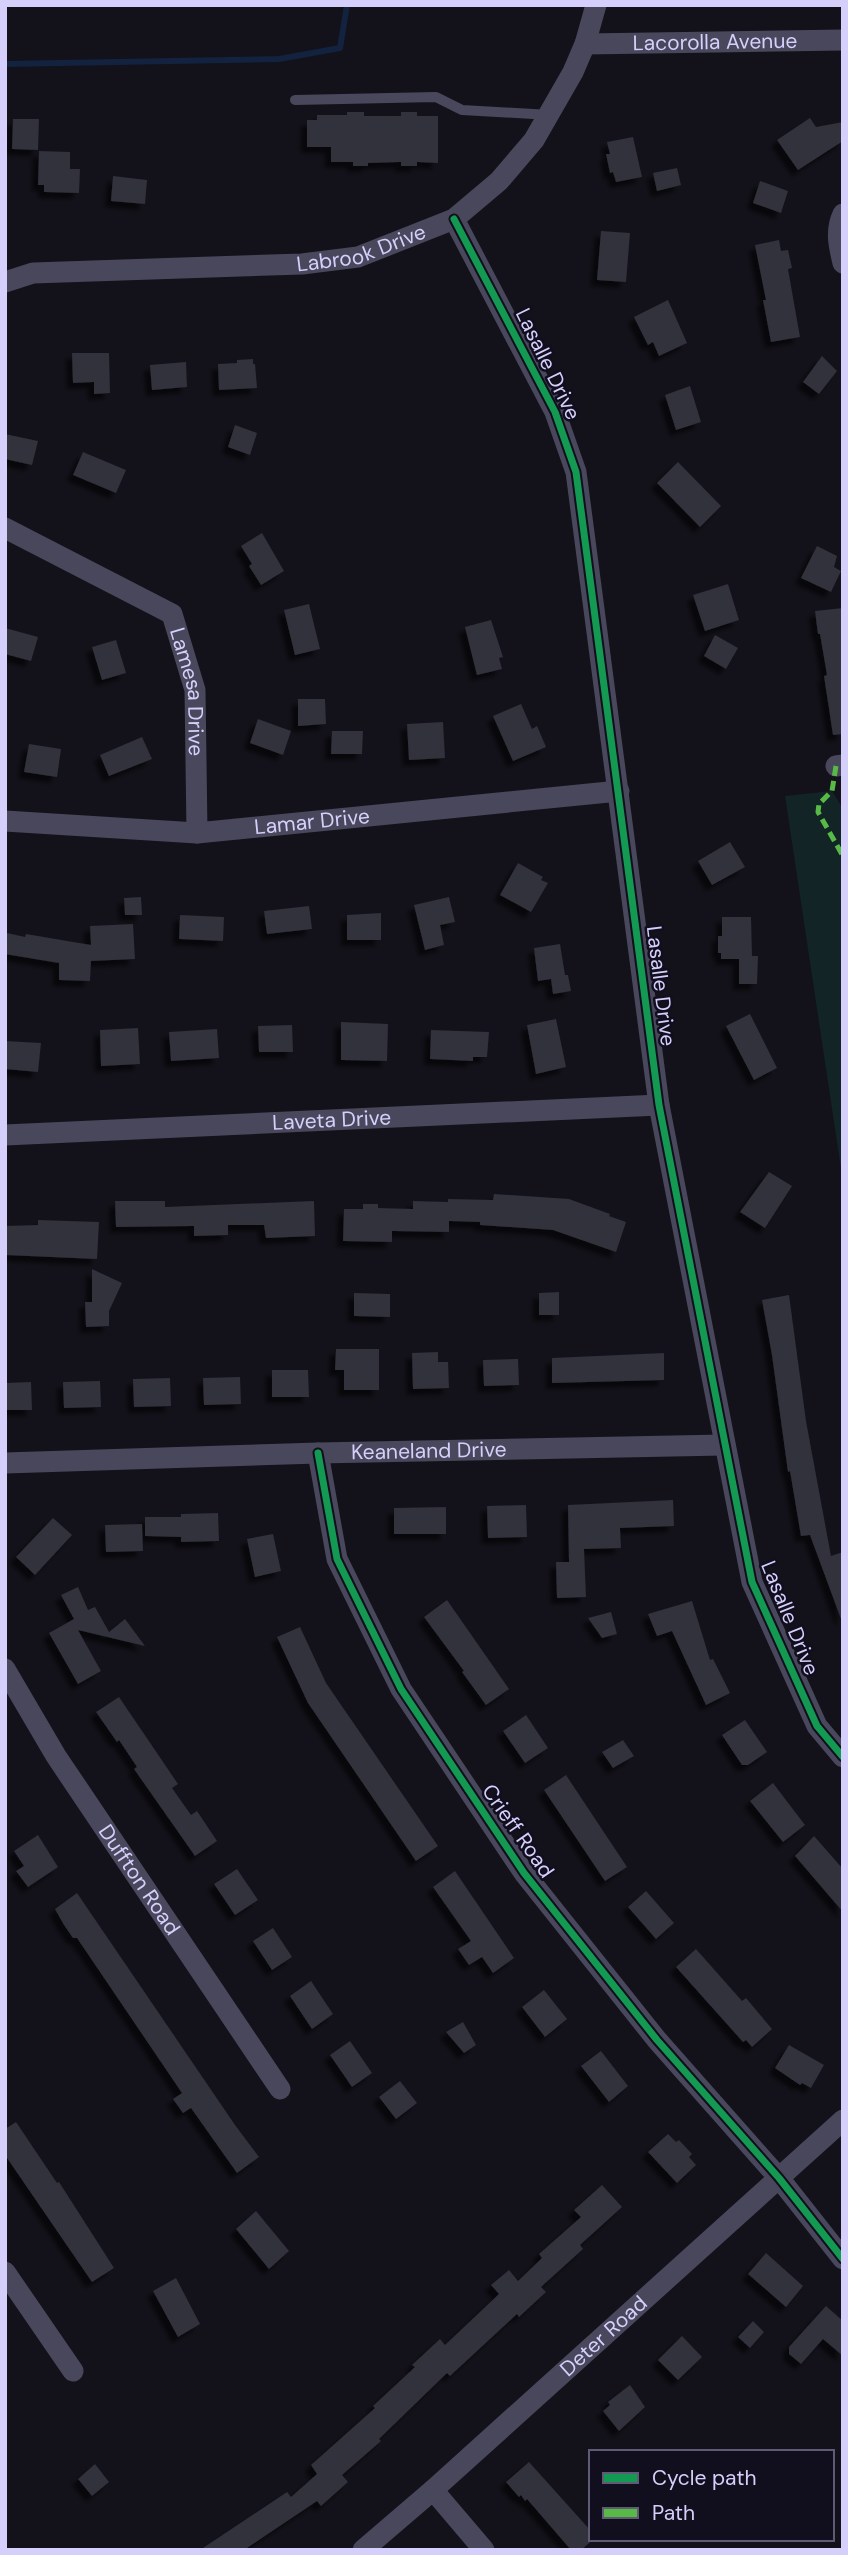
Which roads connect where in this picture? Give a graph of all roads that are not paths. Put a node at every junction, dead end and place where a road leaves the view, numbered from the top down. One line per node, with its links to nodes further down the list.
1 (596, 5): 3 (street, Labrook Drive)
2 (843, 40): 3 (street, Lacorolla Avenue)
3 (585, 44): 5 (street, Labrook Drive)
4 (295, 100): 5 (lane)
5 (550, 115): 7 (street, Labrook Drive)
6 (843, 214): 8 (street)
7 (454, 219): 9 (street, Labrook Drive); 11 (street, Lasalle Drive)
8 (843, 263)
9 (5, 282)
10 (5, 528): 13 (street, Lamesa Drive)
11 (618, 791): 13 (street, Lamar Drive); 14 (street, Lasalle Drive)
12 (5, 821): 13 (street, Lamar Drive)
13 (197, 832)
14 (659, 1105): 15 (street, Laveta Drive); 16 (street, Lasalle Drive)
15 (5, 1135)
16 (724, 1446): 17 (street, Keaneland Drive); 20 (street, Lasalle Drive)
17 (318, 1453): 18 (street, Keaneland Drive); 23 (street, Crieff Road)
18 (5, 1463)
19 (5, 1669): 21 (street, Duffton Road)
20 (843, 1757)
21 (280, 2089)
22 (843, 2120): 23 (street, Deter Road)
23 (779, 2178): 24 (street, Crieff Road); 27 (street, Deter Road)
24 (843, 2259)
25 (5, 2272): 26 (street)
26 (73, 2371)
27 (433, 2490): 28 (street, Deter Road); 29 (street)
28 (363, 2550)
29 (484, 2550)

